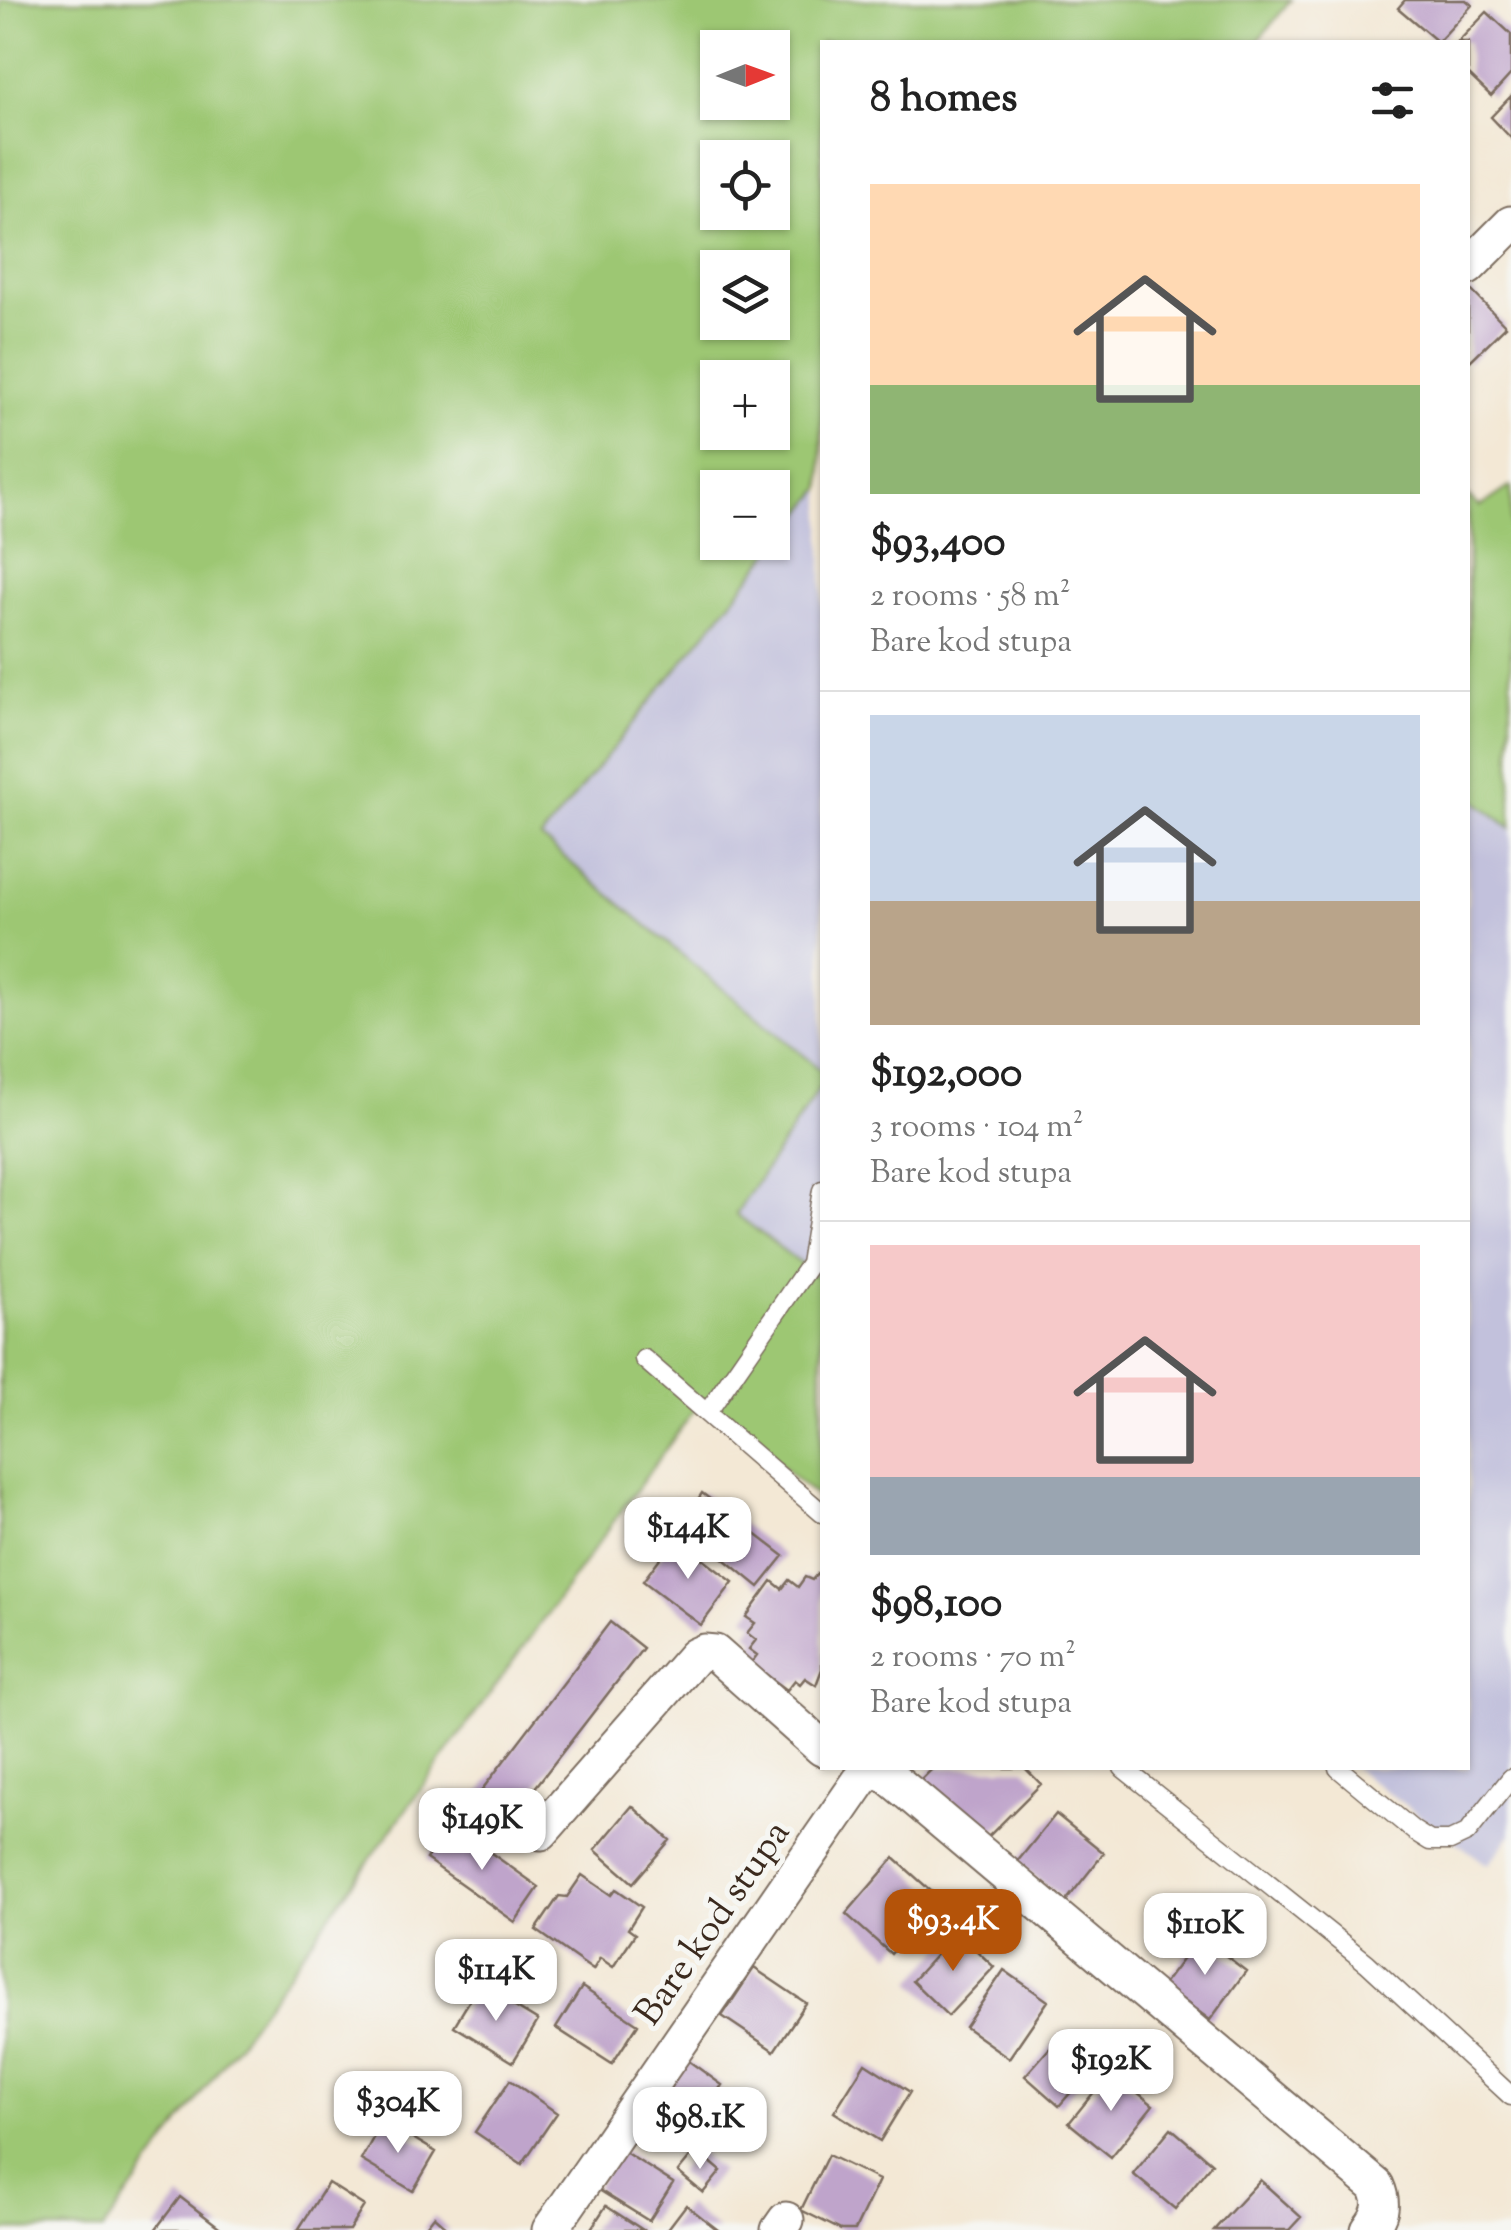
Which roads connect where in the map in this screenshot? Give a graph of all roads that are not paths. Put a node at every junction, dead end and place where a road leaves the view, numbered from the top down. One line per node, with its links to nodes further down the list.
1 (1511, 224): 2 (street)
2 (1470, 265)
3 (820, 1202): 5 (lane)
4 (644, 1360): 5 (lane)
5 (707, 1413): 6 (lane)
6 (820, 1510)
7 (820, 1746): 12 (street)
8 (1126, 1770): 13 (lane)
9 (1340, 1770): 11 (lane)
10 (866, 1771): 14 (street, Bare kod stupa); 15 (street, Bare kod stupa)
11 (1511, 1778)
12 (541, 1832)
13 (1511, 2096)
14 (550, 2230)
15 (1369, 2230)

